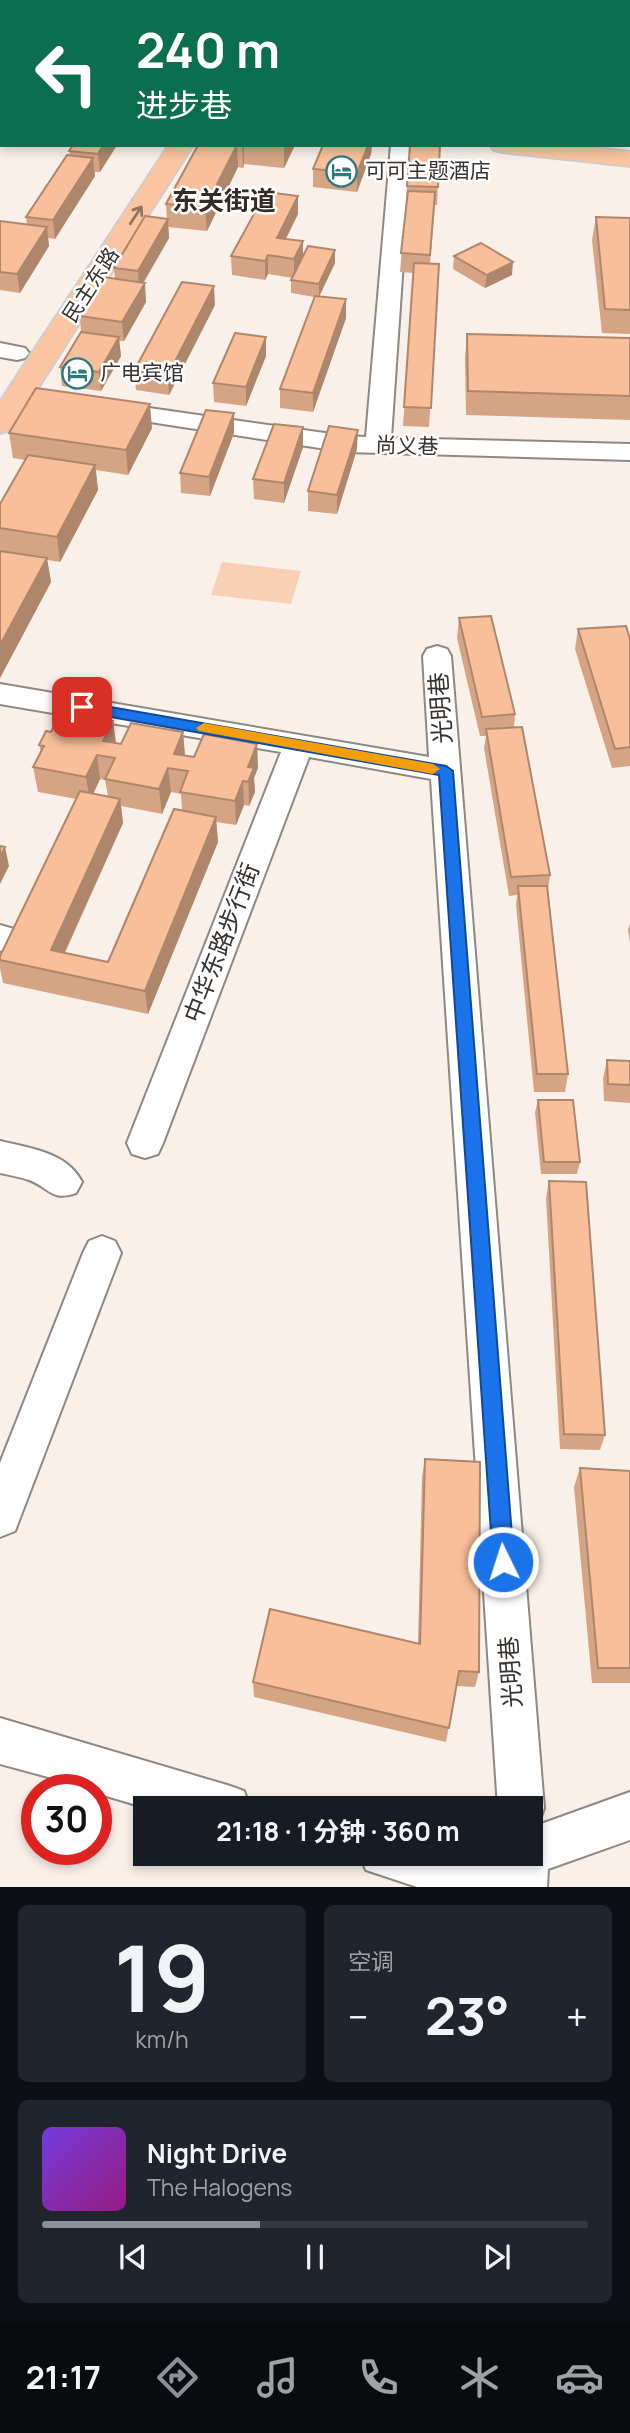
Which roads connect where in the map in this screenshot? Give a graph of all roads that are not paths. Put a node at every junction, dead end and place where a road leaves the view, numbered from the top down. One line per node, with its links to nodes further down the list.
1 (158, 147): 7 (main road)
2 (180, 147): 8 (main road, 民主东路, one-way to 2)
3 (401, 147): 11 (street)
4 (539, 147): 5 (main road)
5 (576, 149): 6 (main road)
6 (630, 159)
7 (9, 352): 8 (main road)
8 (22, 392): 10 (main road, 民主东路)
9 (87, 406): 11 (street, 尚义巷)
10 (0, 424)
11 (378, 445): 12 (street, 尚义巷)
12 (630, 452)
13 (438, 656): 16 (street, 光明巷)
14 (0, 694): 15 (street)
15 (299, 744): 16 (street); 17 (street, 中华东路步行街)
16 (446, 771): 24 (street, 光明巷)
17 (145, 1143)
18 (0, 1157): 19 (street)
19 (62, 1182)
20 (102, 1253): 21 (street)
21 (0, 1516)
22 (0, 1741): 23 (street)
23 (186, 1796)
24 (520, 1796)
25 (624, 1824): 26 (street)
26 (543, 1848)
27 (427, 1866): 28 (street)
28 (496, 1866)
29 (525, 1866): 30 (street)
30 (523, 1887)

